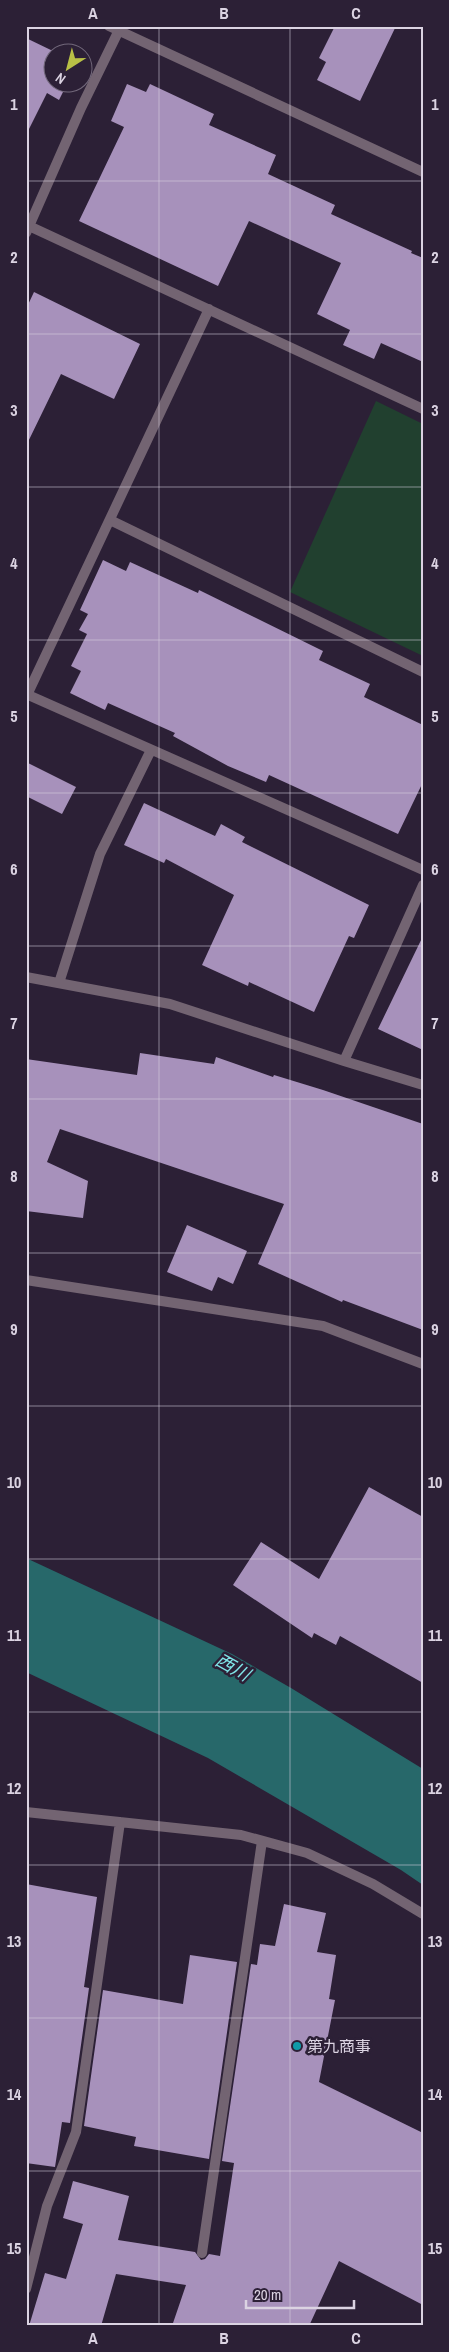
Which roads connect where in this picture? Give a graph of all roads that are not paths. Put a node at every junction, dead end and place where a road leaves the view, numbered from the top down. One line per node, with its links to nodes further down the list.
1 (116, 28): 2 (street); 3 (street)
2 (423, 172)
3 (28, 230): 4 (street)
4 (209, 309): 5 (street); 6 (street)
5 (423, 409)
6 (110, 520): 7 (street); 8 (street)
7 (423, 672)
8 (27, 694): 9 (street)
9 (151, 750): 10 (street); 13 (street)
10 (423, 870)
11 (423, 885): 14 (street)
12 (26, 977): 13 (street)
13 (59, 983): 14 (street)
14 (344, 1061): 15 (street)
15 (423, 1085)
16 (26, 1280): 17 (street)
17 (423, 1364)
18 (26, 1812): 19 (street)
19 (120, 1822): 20 (street); 23 (street)
20 (262, 1841): 21 (street); 22 (street)
21 (423, 1914)
22 (202, 2254)
23 (26, 2288)

